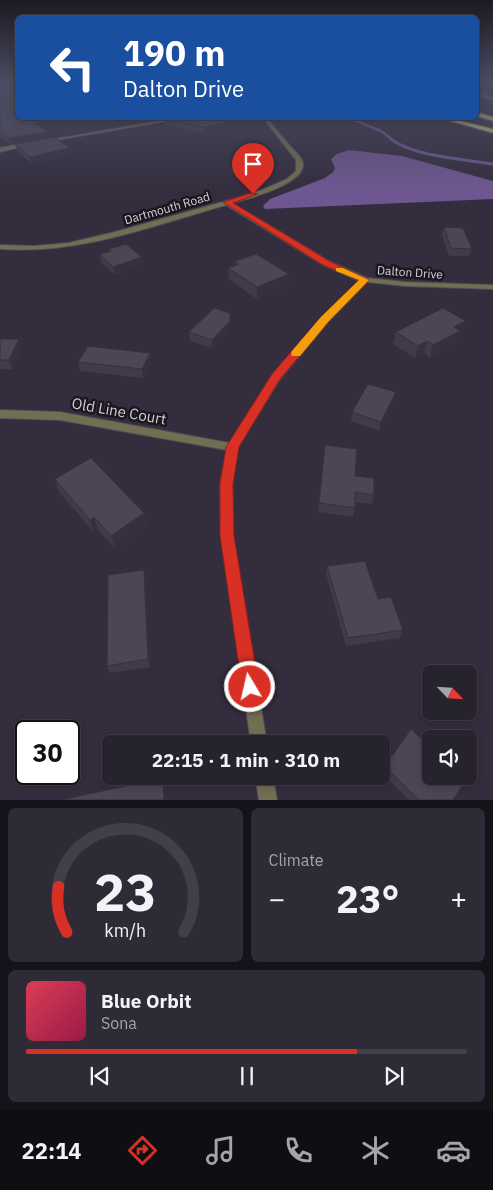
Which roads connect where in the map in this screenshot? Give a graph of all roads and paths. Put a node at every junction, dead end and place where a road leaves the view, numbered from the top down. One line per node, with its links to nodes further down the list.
1 (171, 120): 5 (street)
2 (267, 120): 6 (street, Dartmouth Road)
3 (451, 120): 4 (highway)
4 (493, 131)
5 (0, 150)
6 (227, 202): 7 (street, Dartmouth Road); 8 (street, Dalton Drive)
7 (0, 247)
8 (365, 280): 9 (street, Dalton Drive); 11 (street)
9 (493, 287)
10 (0, 414): 11 (street, Old Line Court)
11 (232, 447): 12 (street)
12 (258, 735)
13 (266, 785): 14 (street)
14 (268, 800)

